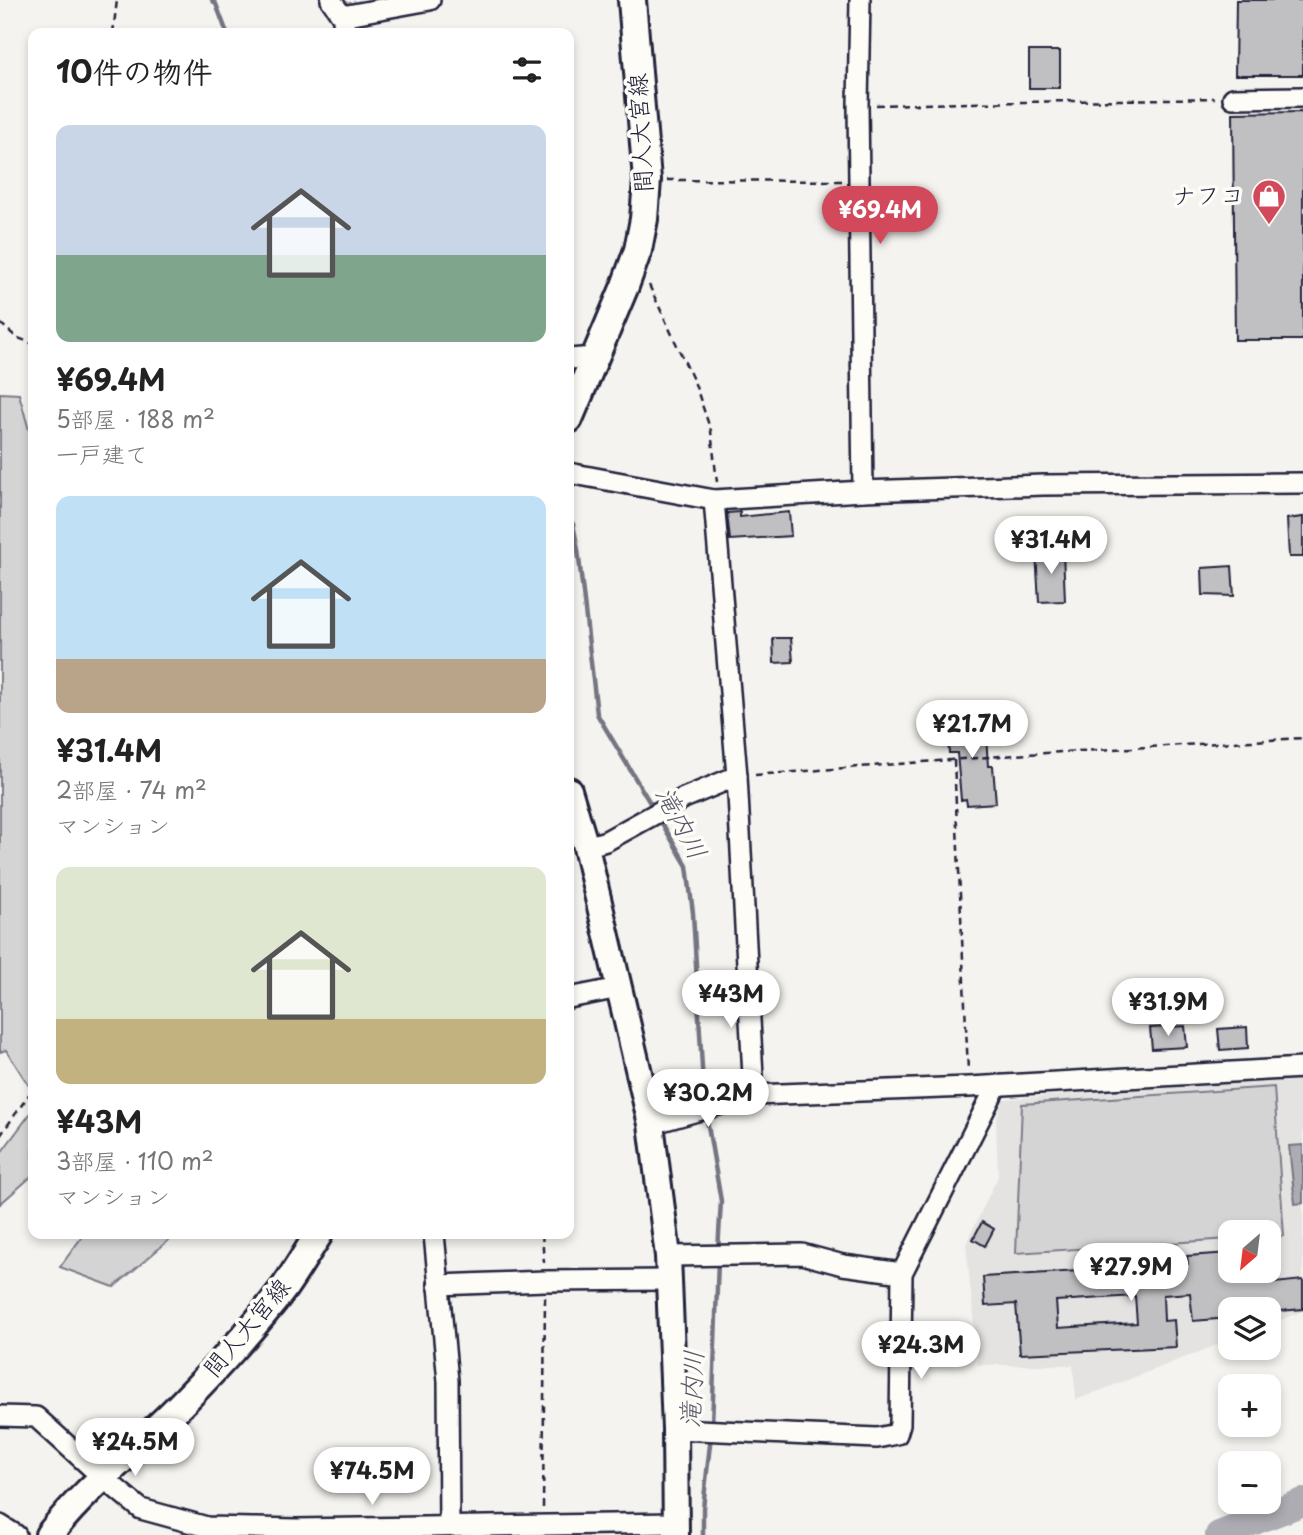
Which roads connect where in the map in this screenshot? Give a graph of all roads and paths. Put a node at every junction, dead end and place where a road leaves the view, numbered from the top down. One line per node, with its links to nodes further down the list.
1 (117, 0): 6 (path)
2 (430, 0): 5 (street)
3 (632, 0): 10 (main road, 間人大宮線)
4 (860, 0): 9 (street)
5 (340, 16)
6 (114, 28)
7 (1303, 97): 8 (street)
8 (1233, 98): 9 (path)
9 (858, 105): 11 (street)
10 (647, 180): 11 (path); 12 (main road, 間人大宮線)
11 (859, 181): 19 (street)
12 (636, 256): 15 (main road, 間人大宮線); 20 (path)
13 (0, 323): 14 (path)
14 (28, 342)
15 (582, 358): 16 (main road, 間人大宮線)
16 (574, 396)
17 (574, 474): 20 (street)
18 (1303, 483): 19 (street)
19 (863, 491): 20 (street)
20 (716, 499): 23 (street)
21 (1303, 738): 22 (path)
22 (954, 760): 23 (path); 30 (path)
23 (737, 776): 25 (street); 31 (street)
24 (574, 807): 25 (street)
25 (586, 847): 26 (street)
26 (619, 988): 27 (street); 33 (street)
27 (574, 997)
28 (1303, 1068): 29 (street)
29 (997, 1086): 30 (street); 39 (street)
30 (969, 1087): 31 (street)
31 (754, 1095): 33 (street)
32 (28, 1096): 34 (path)
33 (651, 1124): 38 (street)
34 (0, 1136)
35 (316, 1239): 44 (main road, 間人大宮線)
36 (434, 1239): 41 (street)
37 (542, 1239): 40 (path)
38 (669, 1268): 39 (street); 40 (street); 43 (street)
39 (902, 1273): 43 (street)
40 (545, 1281): 41 (street); 47 (path)
41 (438, 1285): 46 (street)
42 (0, 1416): 44 (street)
43 (675, 1429): 48 (street)
44 (101, 1476): 49 (street); 51 (main road, 間人大宮線)
45 (0, 1525): 50 (street)
46 (449, 1525): 47 (street); 49 (street)
47 (543, 1525): 48 (street)
48 (676, 1529)
49 (296, 1532)
50 (16, 1535)
51 (49, 1535)

